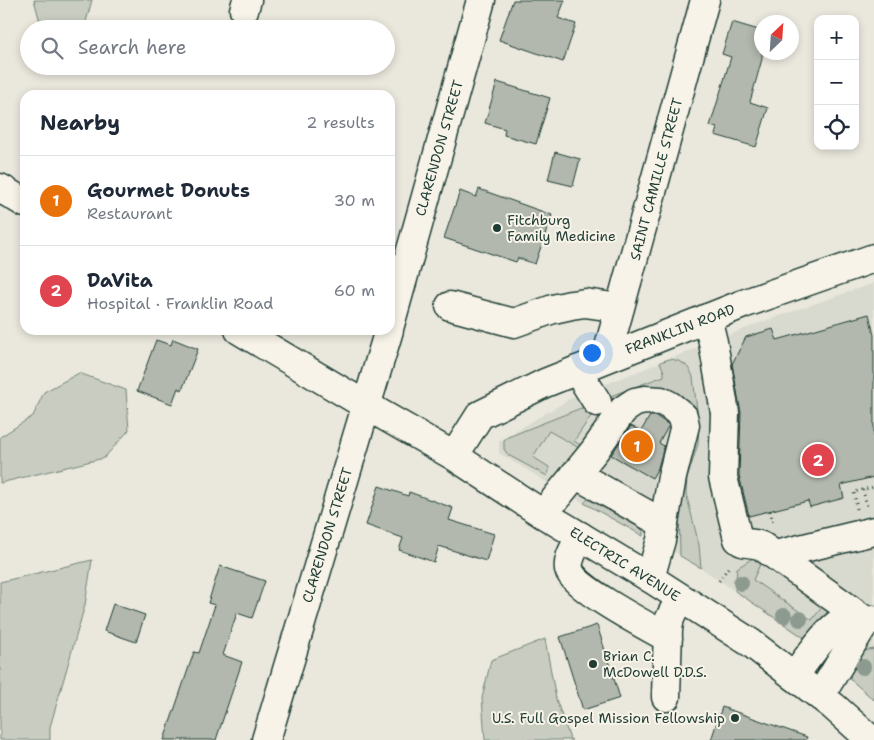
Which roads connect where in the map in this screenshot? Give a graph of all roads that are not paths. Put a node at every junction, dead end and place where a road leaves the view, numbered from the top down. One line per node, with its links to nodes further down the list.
1 (481, 0): 7 (main road, CLARENDON STREET)
2 (704, 0): 8 (main road, SAINT CAMILLE STREET)
3 (0, 188): 4 (main road)
4 (20, 200)
5 (874, 258): 9 (main road, FRANKLIN ROAD)
6 (450, 306): 8 (main road)
7 (395, 307)
8 (620, 308): 12 (main road, SAINT CAMILLE STREET)
9 (707, 318): 12 (main road, FRANKLIN ROAD); 22 (main road)
10 (247, 335): 15 (main road)
11 (388, 335): 15 (main road, CLARENDON STREET)
12 (606, 358): 13 (main road, FRANKLIN ROAD)
13 (577, 370): 14 (main road); 16 (main road, FRANKLIN ROAD)
14 (597, 402)
15 (367, 406): 16 (main road, ELECTRIC AVENUE); 31 (main road, CLARENDON STREET)
16 (454, 456): 18 (main road, ELECTRIC AVENUE)
17 (575, 474): 18 (main road); 19 (main road); 19 (main road)
18 (543, 514): 21 (main road, ELECTRIC AVENUE)
19 (664, 524): 23 (main road)
20 (874, 531): 22 (main road)
21 (580, 536): 23 (main road, ELECTRIC AVENUE); 26 (main road)
22 (775, 556): 25 (main road)
23 (650, 578): 24 (main road, ELECTRIC AVENUE)
24 (680, 598): 26 (main road); 27 (main road, ELECTRIC AVENUE)
25 (870, 620): 27 (main road); 28 (main road)
26 (668, 638): 29 (main road)
27 (794, 676): 28 (main road, ELECTRIC AVENUE)
28 (820, 696): 30 (main road, ELECTRIC AVENUE)
29 (666, 697)
30 (867, 739)
31 (266, 740)

